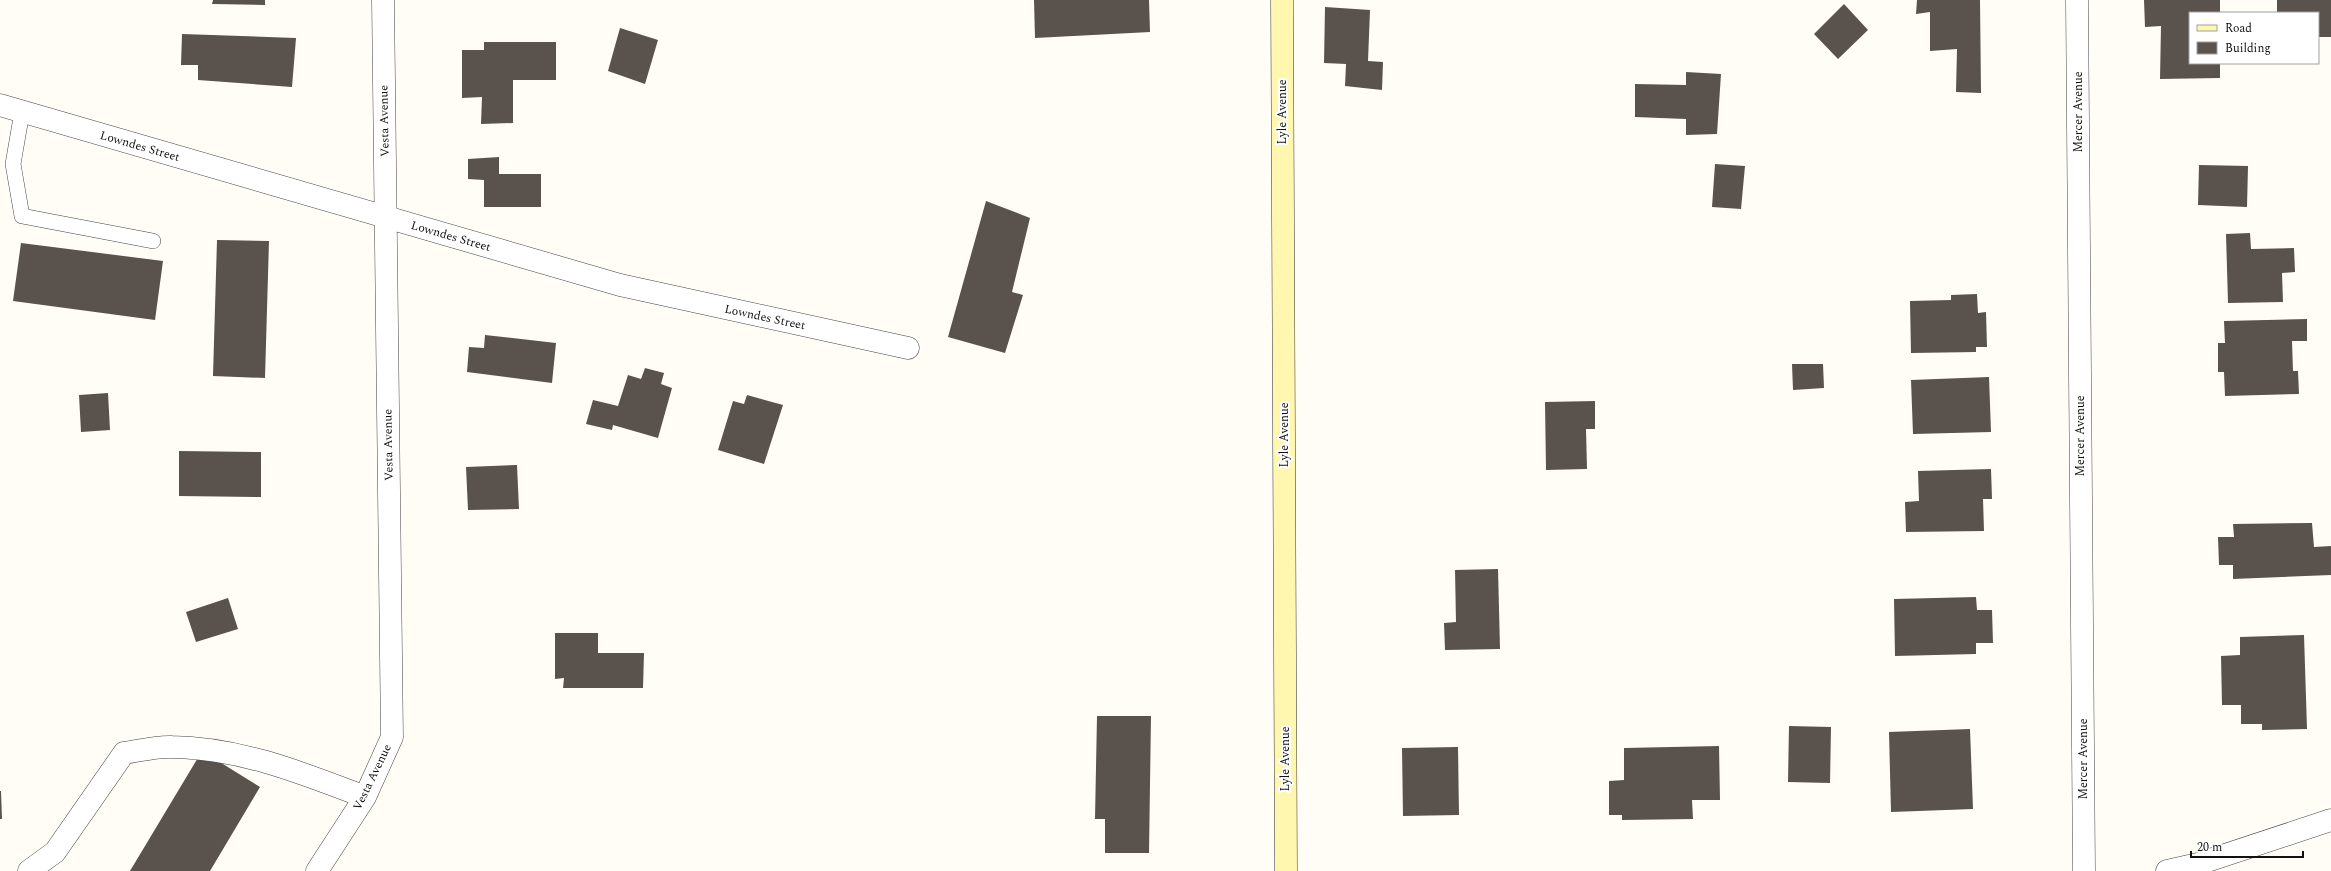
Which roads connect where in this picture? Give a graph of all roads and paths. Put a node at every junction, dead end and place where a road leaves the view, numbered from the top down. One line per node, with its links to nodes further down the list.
1 (383, 0): 6 (street, Vesta Avenue)
2 (1282, 0): 13 (street, Lyle Avenue)
3 (2077, 0): 14 (street, Mercer Avenue)
4 (0, 105): 5 (street, Lowndes Street)
5 (22, 112): 6 (street, Lowndes Street); 7 (lane)
6 (385, 217): 8 (street, Lowndes Street); 9 (street, Vesta Avenue)
7 (153, 241)
8 (908, 348)
9 (365, 797): 11 (street); 12 (street, Vesta Avenue)
10 (2331, 820): 15 (street)
11 (29, 871)
12 (317, 871)
13 (1286, 871)
14 (2084, 871)
15 (2167, 871)

